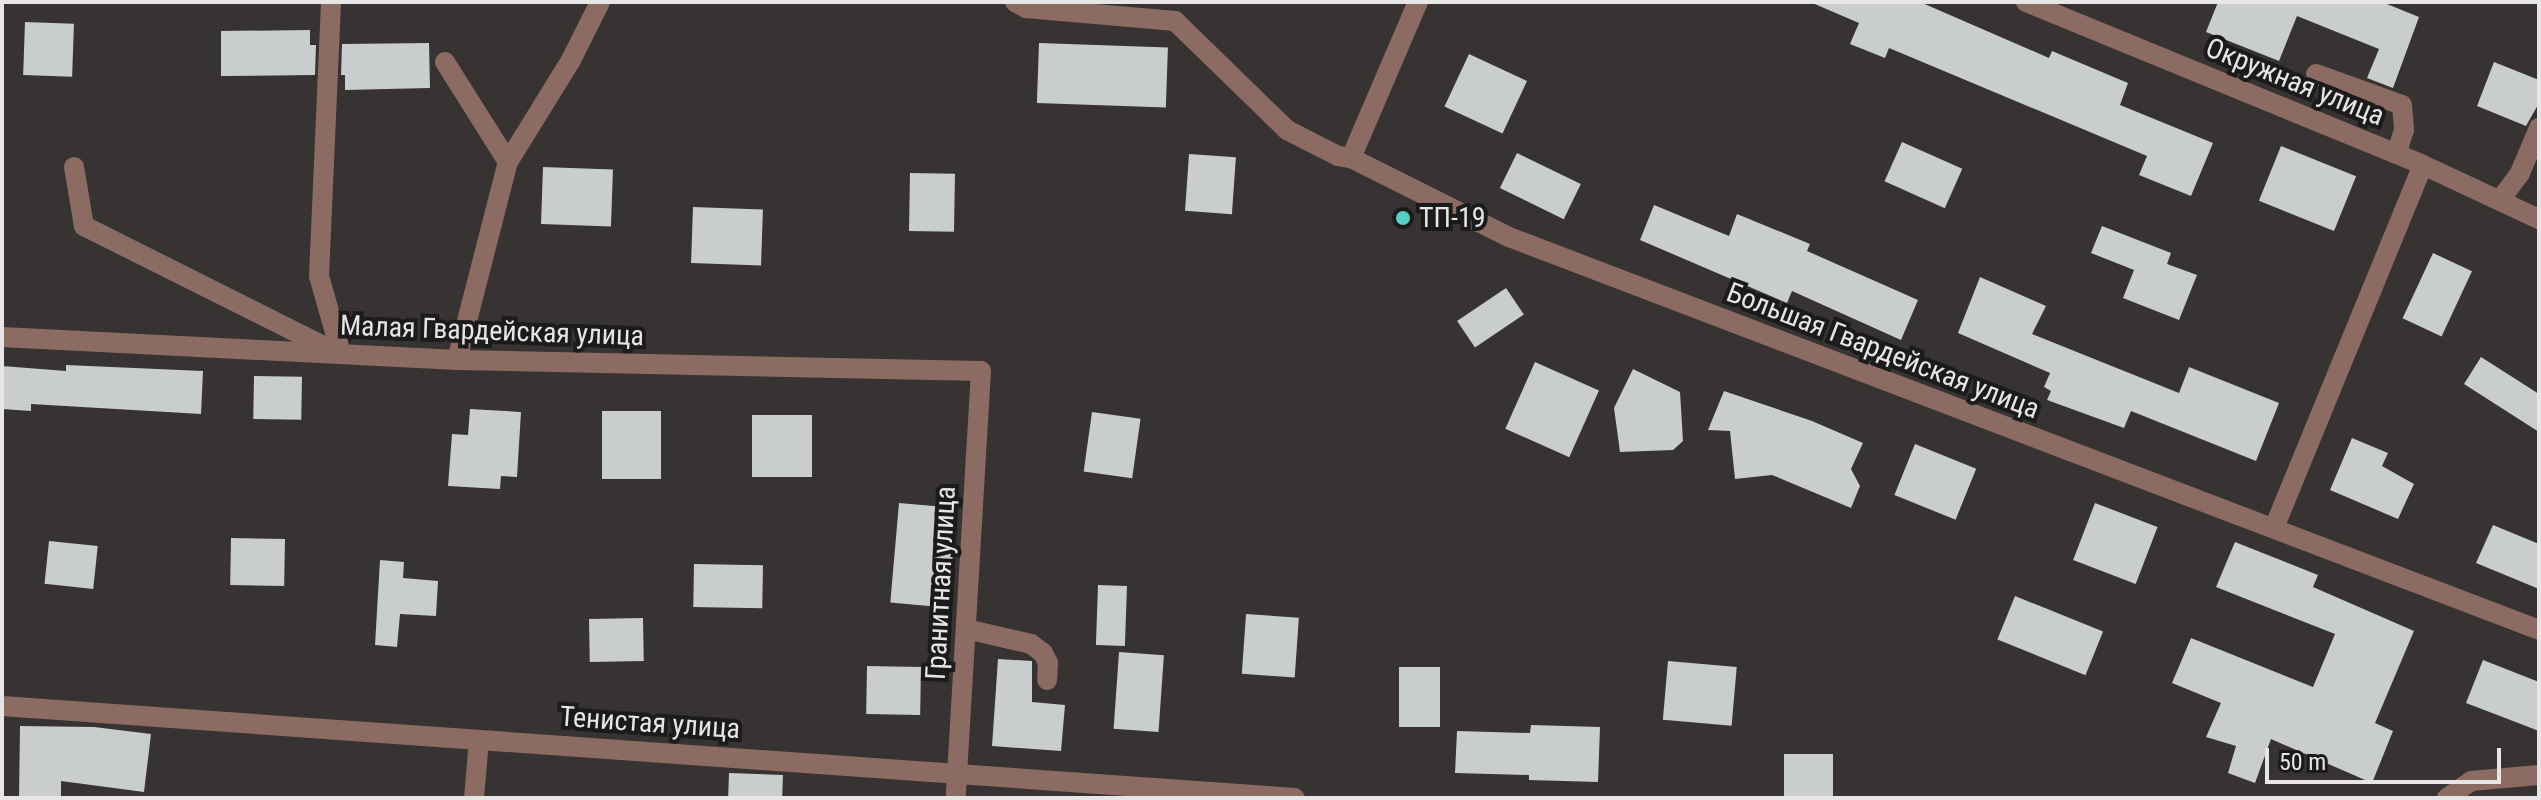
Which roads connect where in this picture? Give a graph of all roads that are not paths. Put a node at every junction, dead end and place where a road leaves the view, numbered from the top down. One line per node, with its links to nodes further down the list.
1 (331, 2): 18 (street)
2 (600, 2): 6 (street)
3 (1015, 2): 11 (street, Большая Гвардейская улица)
4 (1418, 2): 11 (street)
5 (2026, 2): 10 (street, Окружная улица)
6 (589, 12): 12 (street)
7 (445, 62): 12 (street)
8 (2316, 74): 10 (street)
9 (2539, 128): 15 (street)
10 (2396, 154): 13 (street, Окружная улица)
11 (1351, 158): 21 (street, Большая Гвардейская улица)
12 (508, 162): 19 (street)
13 (2423, 165): 15 (street, Окружная улица); 21 (street)
14 (74, 167): 18 (street)
15 (2500, 200): 16 (street, Окружная улица)
16 (2539, 219)
17 (2, 337): 18 (street, Малая Гвардейская улица)
18 (341, 354): 19 (street, Малая Гвардейская улица)
19 (457, 360): 20 (street, Малая Гвардейская улица)
20 (981, 371): 22 (street, Гранитная улица)
21 (2274, 528): 23 (street, Большая Гвардейская улица)
22 (966, 629): 24 (street); 27 (street, Гранитная улица)
23 (2539, 630)
24 (1047, 680)
25 (2, 706): 26 (street, Тенистая улица)
26 (479, 740): 27 (street, Тенистая улица); 30 (street)
27 (958, 771): 29 (street, Тенистая улица); 31 (street, Гранитная улица)
28 (2539, 775): 33 (street)
29 (1106, 790): 32 (street, Тенистая улица)
30 (474, 798)
31 (956, 798)
32 (1295, 798)
33 (2447, 798)

